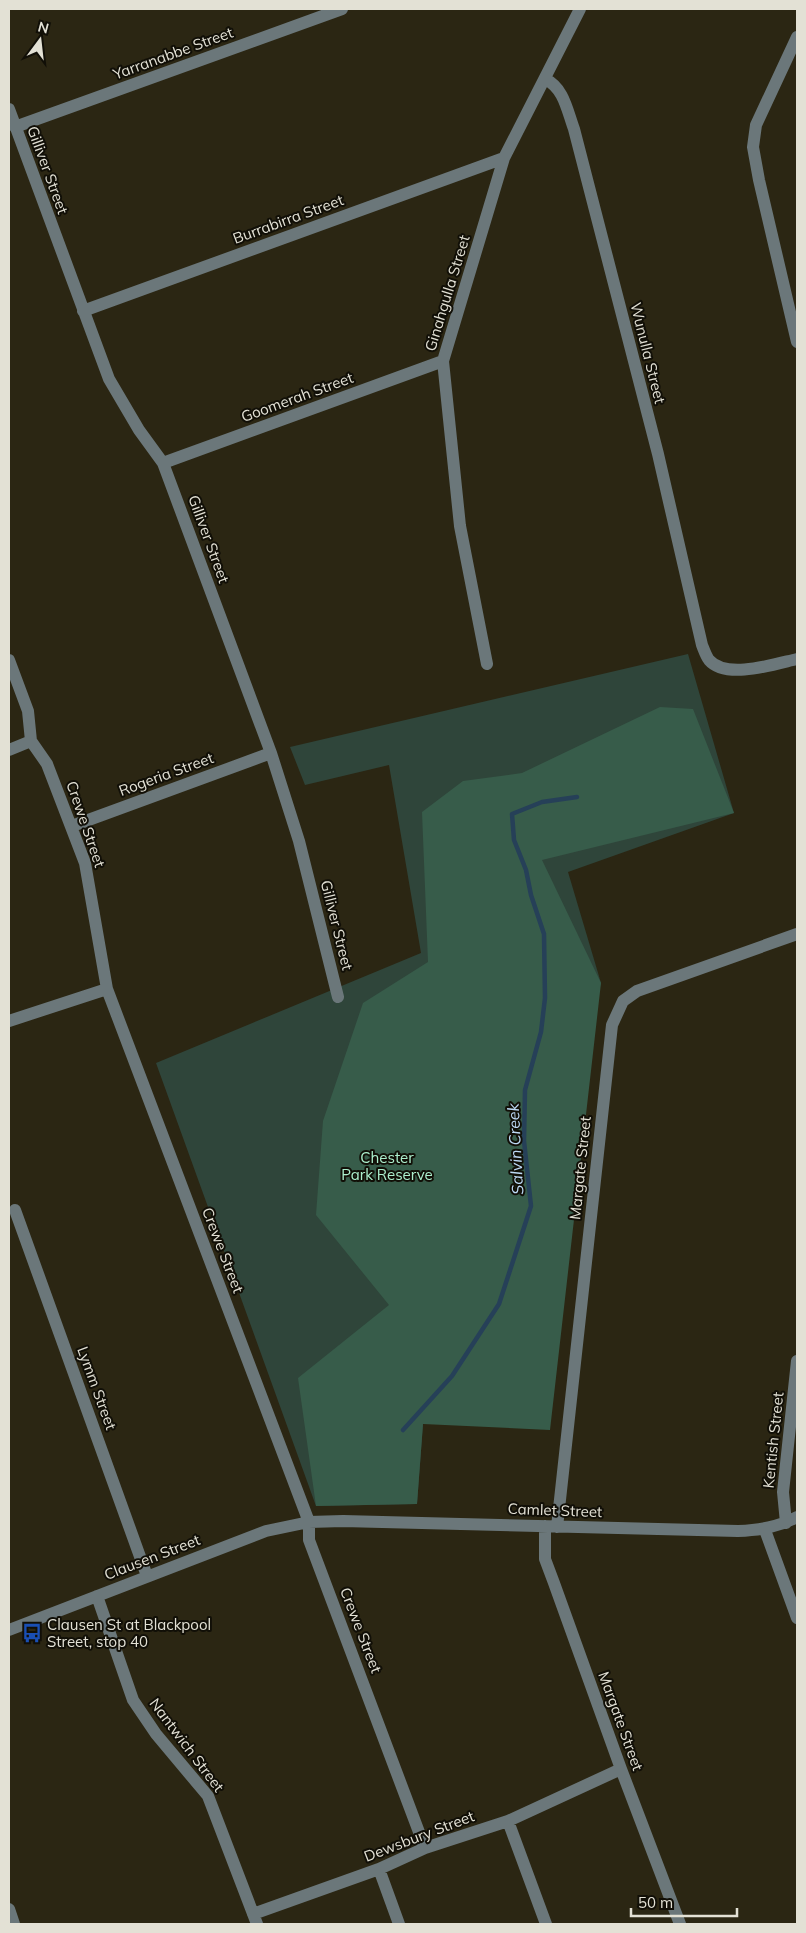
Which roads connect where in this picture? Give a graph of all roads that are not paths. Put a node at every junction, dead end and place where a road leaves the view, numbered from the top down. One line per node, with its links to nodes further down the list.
1 (342, 9): 6 (street, Yarranabbe Street)
2 (580, 9): 4 (street, Ginahgulla Street)
3 (797, 38): 9 (street)
4 (544, 79): 7 (street, Ginahgulla Street); 12 (street, Wunulla Street)
5 (9, 109): 6 (street, Gilliver Street)
6 (15, 127): 8 (street, Gilliver Street)
7 (504, 158): 8 (street, Burrabirra Street); 10 (street, Ginahgulla Street)
8 (83, 311): 11 (street, Gilliver Street)
9 (797, 342)
10 (443, 361): 11 (street, Goomerah Street); 14 (street, Ginahgulla Street)
11 (163, 463): 17 (street, Gilliver Street)
12 (797, 659)
13 (9, 660): 15 (street, Crewe Street)
14 (487, 664)
15 (31, 741): 16 (street); 18 (street, Crewe Street)
16 (9, 750)
17 (271, 752): 18 (street, Rogeria Street); 21 (street, Gilliver Street)
18 (72, 826): 20 (street, Crewe Street)
19 (797, 934): 27 (street, Margate Street)
20 (107, 989): 22 (street); 26 (street, Crewe Street)
21 (338, 997)
22 (9, 1021)
23 (15, 1210): 29 (street, Lymm Street)
24 (797, 1360): 25 (street, Kentish Street)
25 (792, 1520): 28 (street, Camlet Street)
26 (309, 1522): 27 (street, Camlet Street); 29 (street, Clausen Street); 35 (street, Crewe Street)
27 (551, 1526): 28 (street, Camlet Street); 33 (street, Margate Street)
28 (765, 1530): 31 (street)
29 (147, 1576): 30 (street, Clausen Street)
30 (97, 1596): 32 (street, Clausen Street); 38 (street, Nantwich Street)
31 (797, 1618)
32 (9, 1630)
33 (621, 1769): 34 (street, Dewsbury Street); 42 (street, Margate Street)
34 (508, 1821): 35 (street, Dewsbury Street); 41 (street)
35 (425, 1848): 36 (street, Dewsbury Street)
36 (379, 1869): 38 (street, Dewsbury Street); 40 (street)
37 (9, 1909): 39 (street)
38 (255, 1919)
39 (14, 1924)
40 (399, 1924)
41 (546, 1924)
42 (680, 1924)

